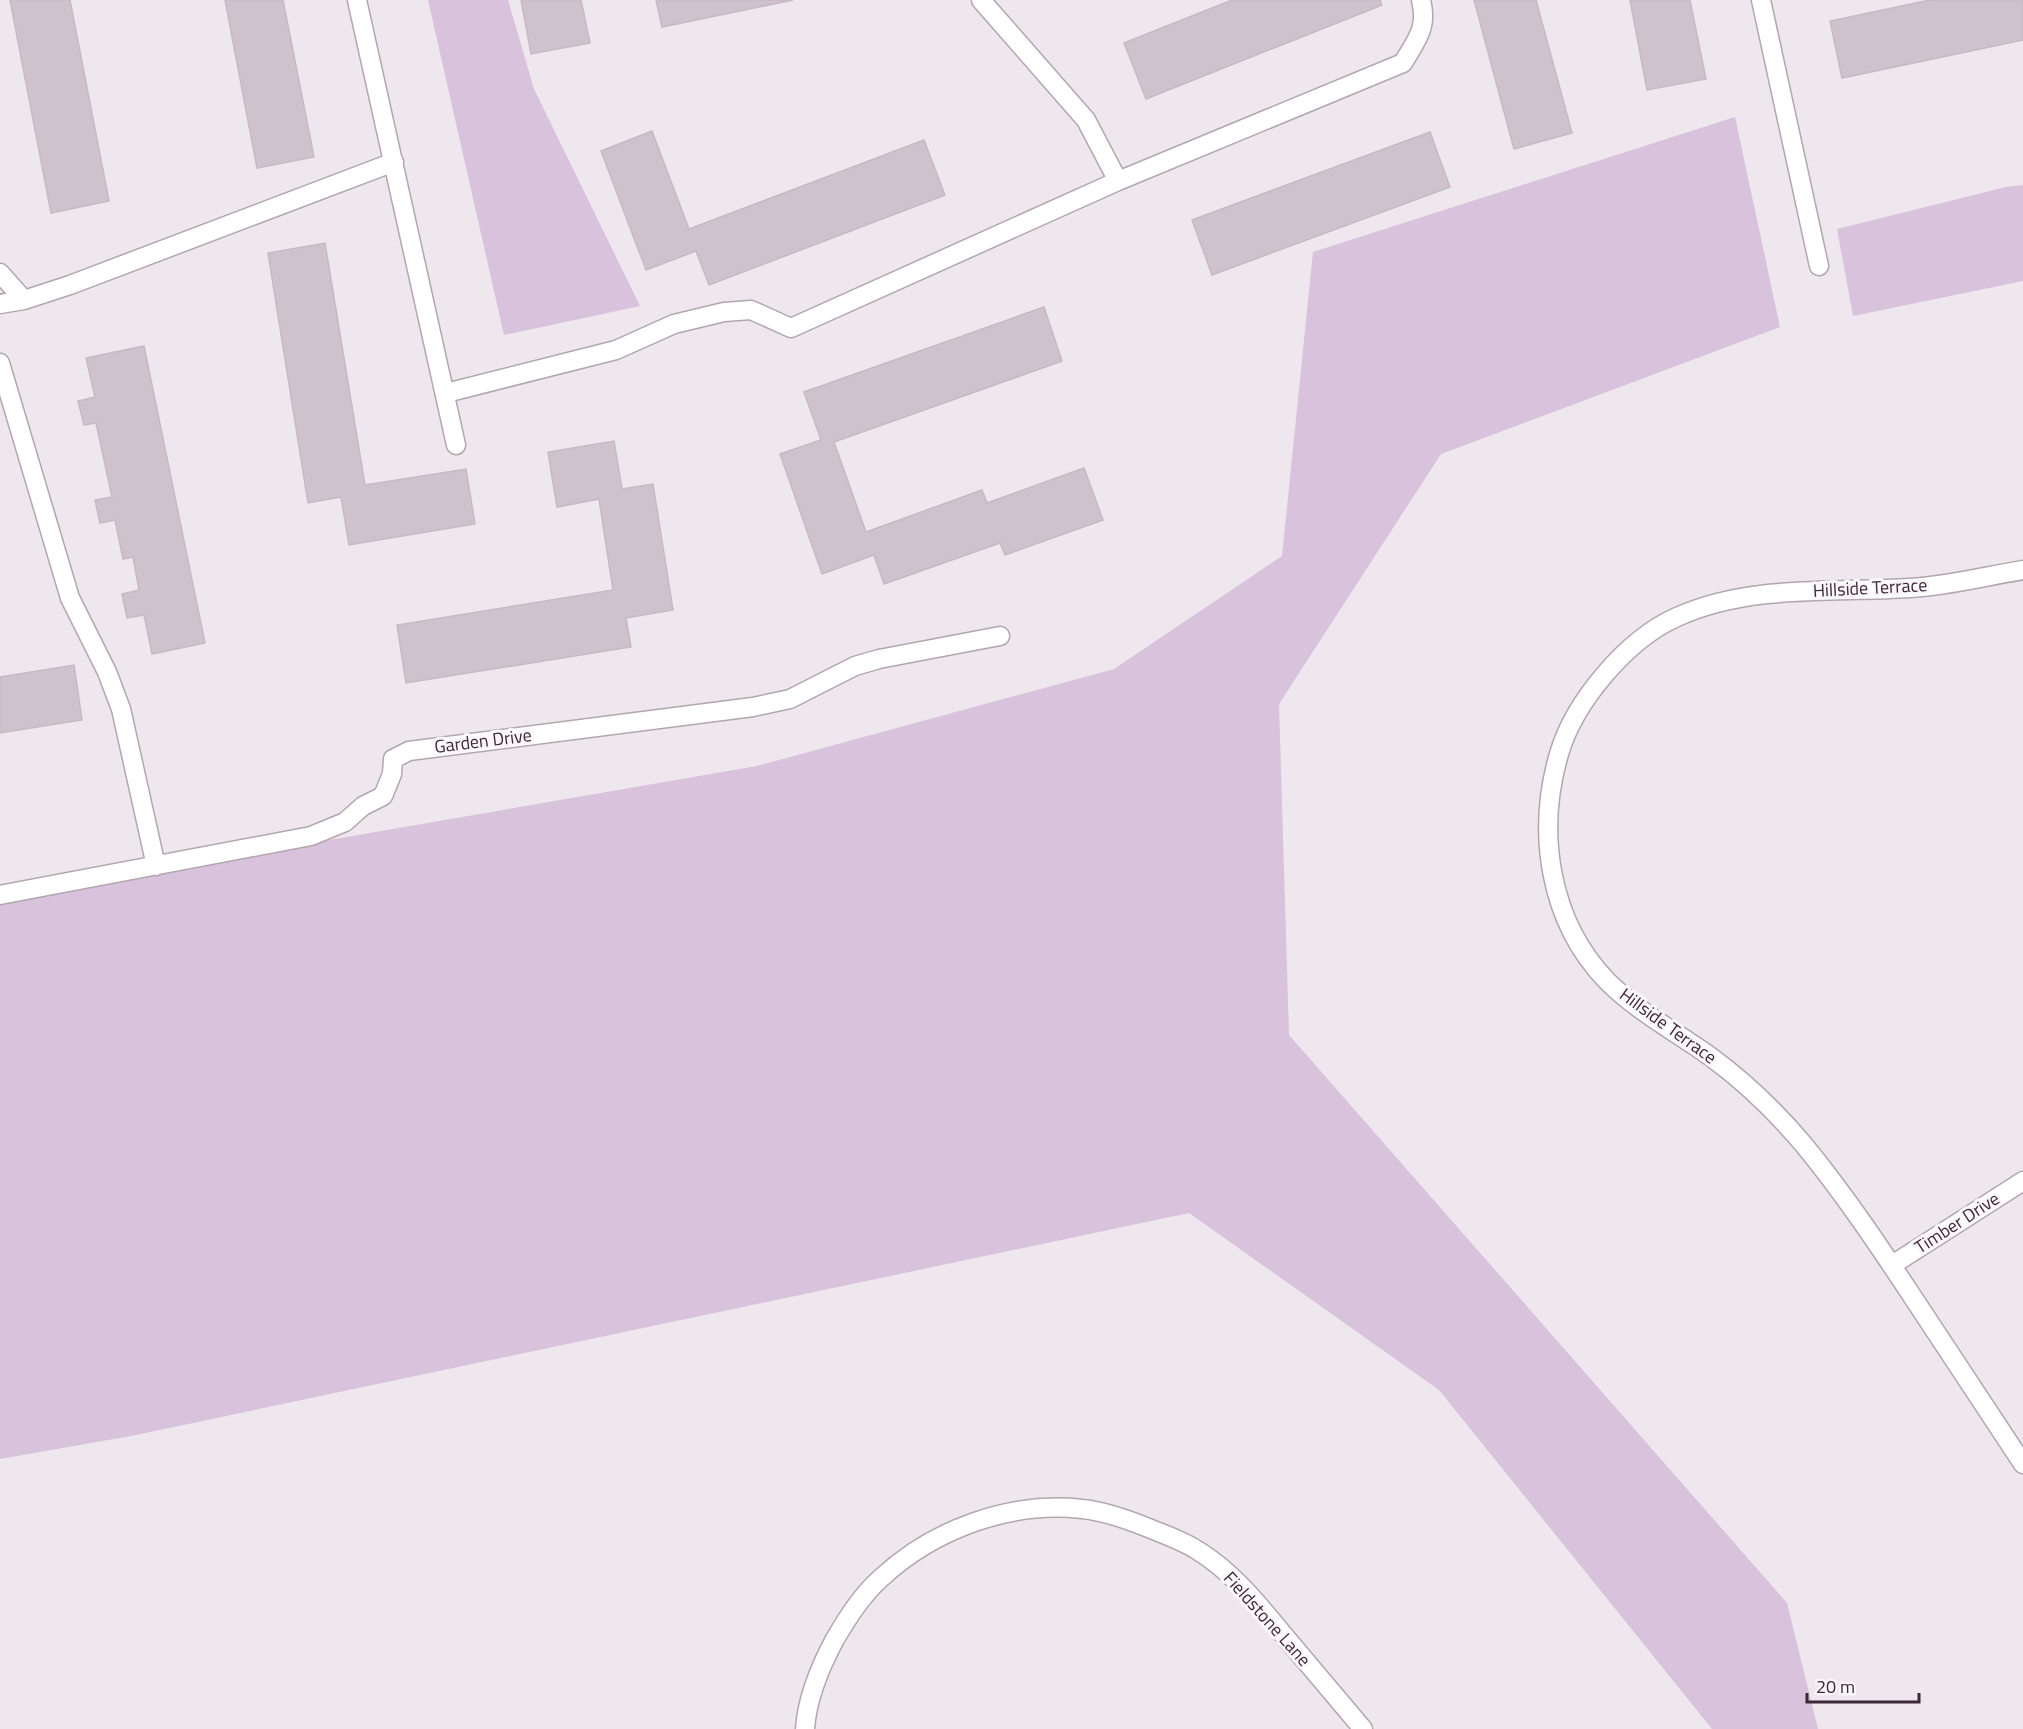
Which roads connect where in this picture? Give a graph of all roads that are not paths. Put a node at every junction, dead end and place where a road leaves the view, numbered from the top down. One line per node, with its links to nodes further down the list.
1 (357, 0): 5 (street)
2 (981, 0): 6 (street)
3 (1421, 0): 6 (street)
4 (1761, 0): 7 (street)
5 (394, 162): 9 (street); 12 (street)
6 (1118, 181): 12 (street)
7 (1820, 266)
8 (0, 273): 9 (street)
9 (24, 300): 10 (street)
10 (0, 304)
11 (0, 363): 16 (street)
12 (446, 393): 13 (street)
13 (456, 445)
14 (2023, 570): 19 (street, Hillside Terrace)
15 (1000, 636): 16 (street, Garden Drive)
16 (156, 866): 17 (street, Garden Drive)
17 (0, 895)
18 (2023, 1181): 19 (street, Timber Drive)
19 (1892, 1265): 20 (street, Hillside Terrace)
20 (2023, 1464)
21 (805, 1729): 22 (street, Fieldstone Lane)
22 (1363, 1729)

